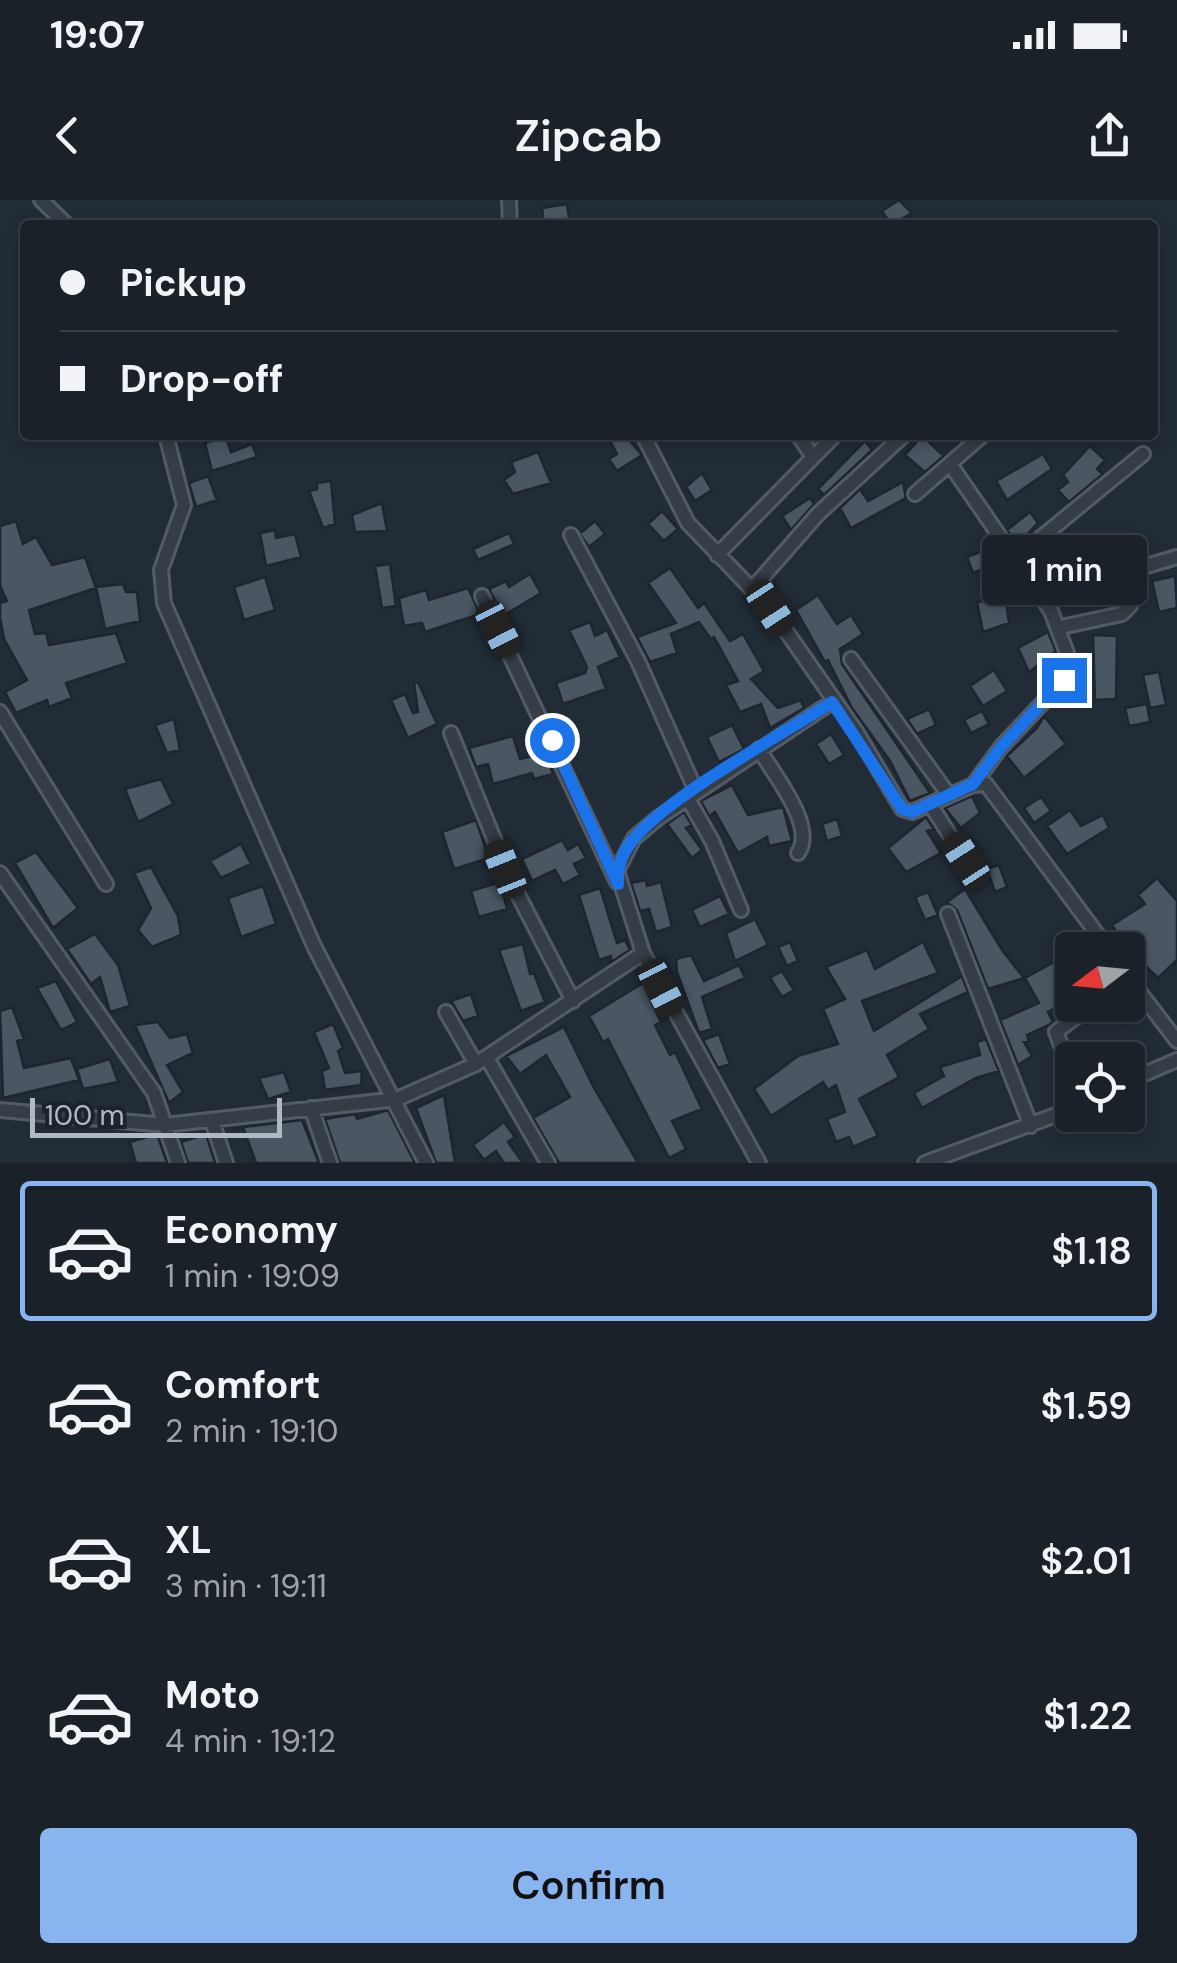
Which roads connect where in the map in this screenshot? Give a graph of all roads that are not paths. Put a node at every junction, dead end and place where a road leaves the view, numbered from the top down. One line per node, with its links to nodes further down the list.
1 (60, 200): 2 (street)
2 (43, 202): 3 (street)
3 (62, 220)
4 (167, 440): 48 (street)
5 (646, 440): 15 (street)
6 (801, 440): 11 (street)
7 (831, 440): 11 (street)
8 (899, 440): 18 (street)
9 (977, 440): 12 (street)
10 (1143, 454): 17 (street)
11 (813, 457): 15 (street)
12 (950, 464): 13 (street); 17 (street)
13 (915, 494)
14 (571, 535): 27 (street)
15 (717, 555): 18 (street)
16 (1177, 557): 20 (street)
17 (1015, 559): 20 (street)
18 (753, 588): 22 (street)
19 (482, 596): 34 (street)
20 (1061, 626): 26 (street)
21 (851, 659): 28 (street)
22 (832, 702): 25 (street); 29 (street)
23 (0, 712): 33 (street)
24 (451, 733): 40 (street)
25 (759, 750): 27 (street); 30 (street)
26 (973, 784): 28 (street); 37 (street)
27 (691, 794): 34 (street); 35 (street)
28 (948, 794): 29 (street)
29 (930, 804): 32 (street)
30 (798, 852)
31 (0, 873): 53 (street)
32 (977, 878)
33 (106, 884)
34 (618, 884): 38 (street)
35 (741, 910)
36 (948, 914): 54 (street)
37 (1096, 932)
38 (644, 953): 40 (street); 60 (street)
39 (1145, 1001): 43 (street)
40 (573, 1002): 46 (street)
41 (446, 1012): 46 (street)
42 (1069, 1022): 44 (street)
43 (1177, 1040)
44 (1060, 1042)
45 (1177, 1060): 47 (street)
46 (482, 1061): 48 (street); 59 (street)
47 (1145, 1074)
48 (396, 1099): 49 (street); 58 (street)
49 (310, 1108): 52 (street); 57 (street)
50 (0, 1110): 53 (street)
51 (1055, 1117): 54 (street)
52 (212, 1121): 53 (street); 56 (street)
53 (165, 1125): 55 (street)
54 (1031, 1126): 61 (street)
55 (178, 1163)
56 (226, 1163)
57 (330, 1163)
58 (426, 1163)
59 (548, 1163)
60 (759, 1163)
61 (925, 1163)

